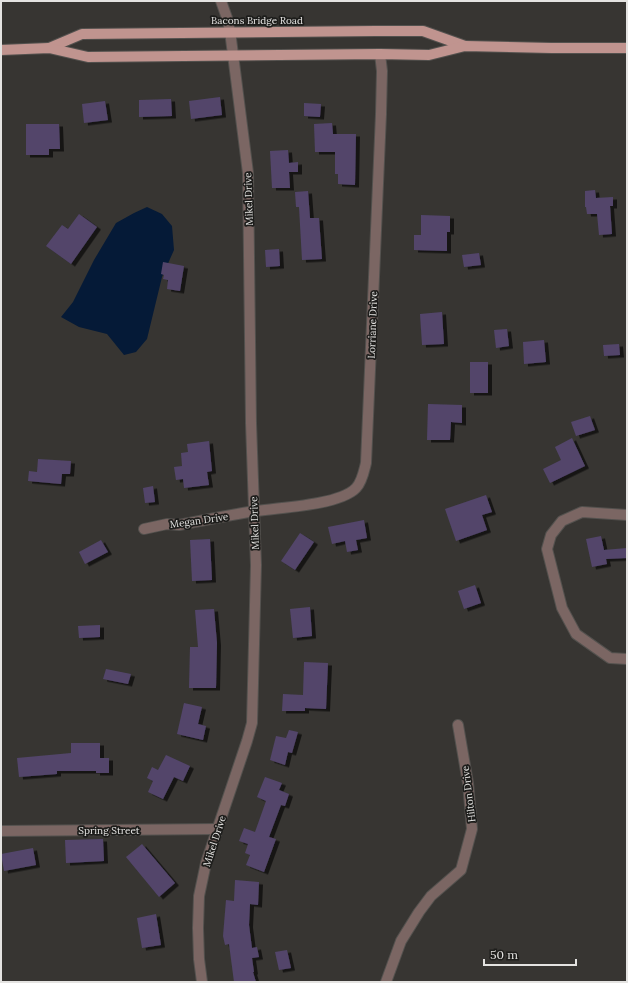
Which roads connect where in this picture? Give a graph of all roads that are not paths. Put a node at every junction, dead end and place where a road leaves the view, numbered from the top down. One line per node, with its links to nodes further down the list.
1 (221, 1): 2 (street, Mikel Drive)
2 (230, 31): 3 (main road, Bacons Bridge Road); 4 (main road, Bacons Bridge Road); 8 (street, Mikel Drive)
3 (465, 46): 5 (main road, Bacons Bridge Road); 7 (main road, Bacons Bridge Road)
4 (49, 48): 6 (main road, Bacons Bridge Road); 8 (main road, Bacons Bridge Road)
5 (627, 48)
6 (1, 50)
7 (380, 54): 8 (main road, Bacons Bridge Road); 9 (street, Lorriane Drive)
8 (233, 56): 9 (street, Mikel Drive)
9 (254, 511): 11 (street, Megan Drive); 14 (street, Mikel Drive)
10 (627, 515): 12 (street)
11 (144, 529)
12 (627, 659)
13 (458, 725): 17 (street, Hilton Drive)
14 (218, 829): 15 (street, Spring Street); 16 (street, Mikel Drive)
15 (1, 831)
16 (202, 982)
17 (386, 982)

